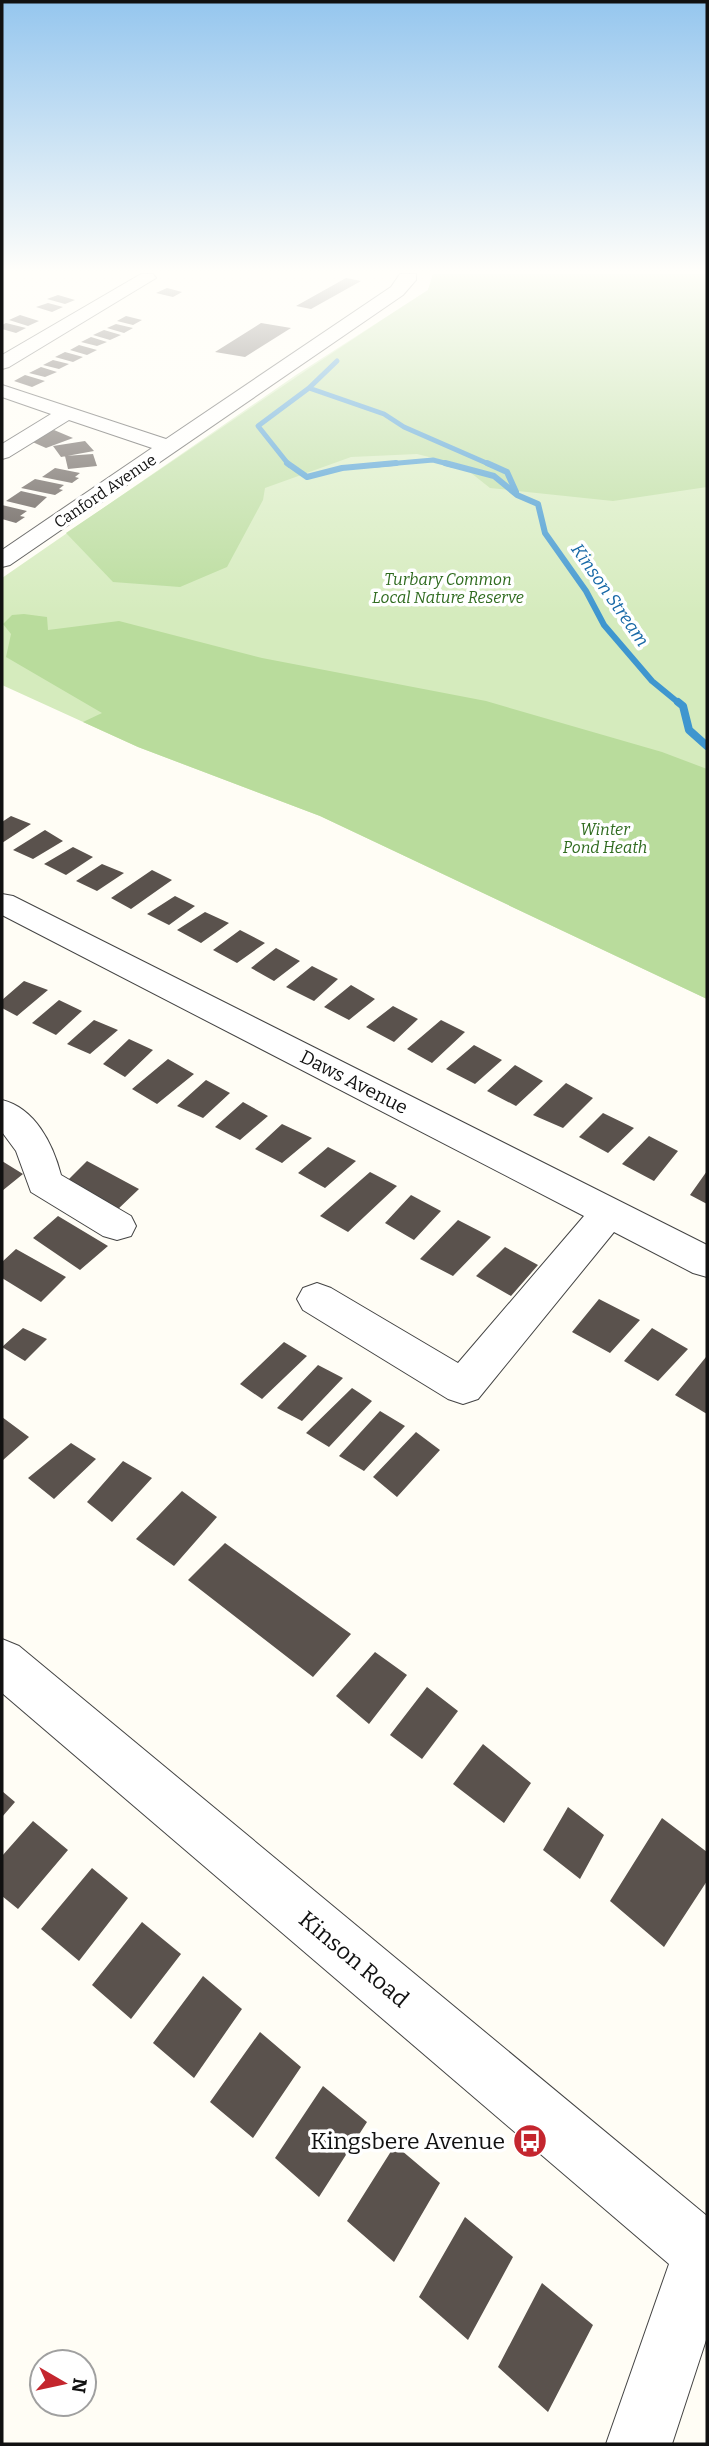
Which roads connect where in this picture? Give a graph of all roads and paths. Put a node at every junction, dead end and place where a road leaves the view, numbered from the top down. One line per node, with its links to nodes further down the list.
1 (255, 388): 4 (street, Canford Avenue)
2 (2, 391): 3 (street)
3 (66, 413): 4 (street); 5 (street)
4 (170, 447): 6 (street, Canford Avenue)
5 (2, 453)
6 (2, 560)
7 (4, 906): 9 (street, Daws Avenue)
8 (2, 1112): 10 (street)
9 (609, 1212): 11 (street, Daws Avenue); 12 (street)
10 (117, 1226)
11 (707, 1262)
12 (317, 1299)
13 (2, 1662): 14 (street, Kinson Road)
14 (706, 2254): 15 (street)
15 (639, 2444)

